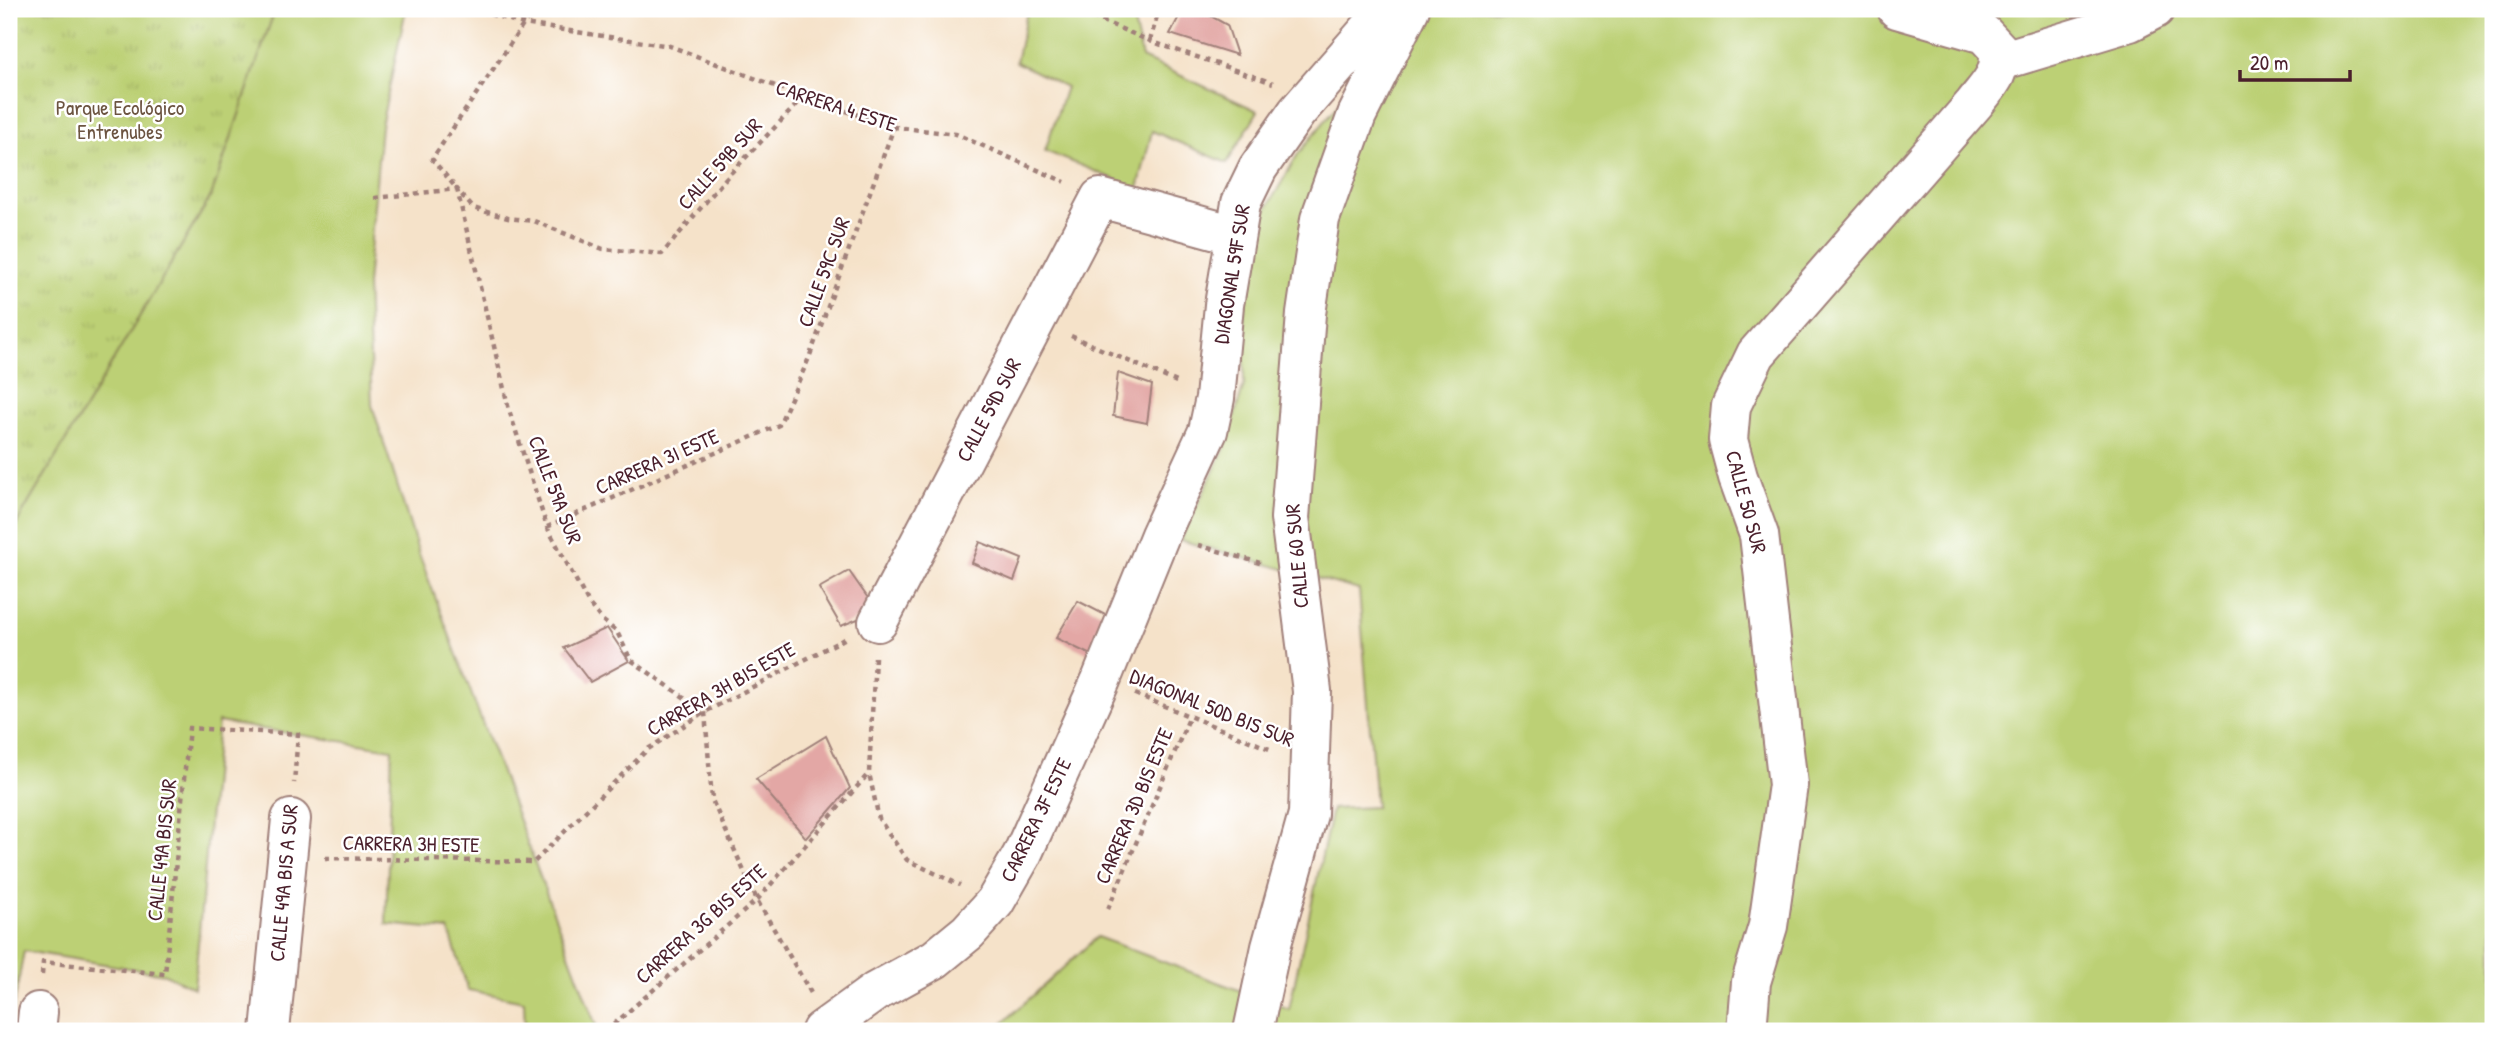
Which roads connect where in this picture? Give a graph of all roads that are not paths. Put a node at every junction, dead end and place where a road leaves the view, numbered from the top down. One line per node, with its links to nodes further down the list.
1 (1387, 9): 6 (street, DIAGONAL 59F SUR)
2 (1410, 9): 12 (street, CALLE 60 SUR)
3 (1897, 9): 5 (street)
4 (2155, 9): 5 (street)
5 (2000, 64): 13 (street, CALLE 50 SUR)
6 (1235, 235): 7 (street, DIAGONAL 59F SUR); 8 (street, CALLE 59D SUR)
7 (1160, 535): 10 (street, CARRERA 3F ESTE)
8 (878, 622)
9 (291, 819): 11 (street, CALLE 49A BIS A SUR)
10 (825, 1027)
11 (270, 1031)
12 (1253, 1031)
13 (1747, 1031)

